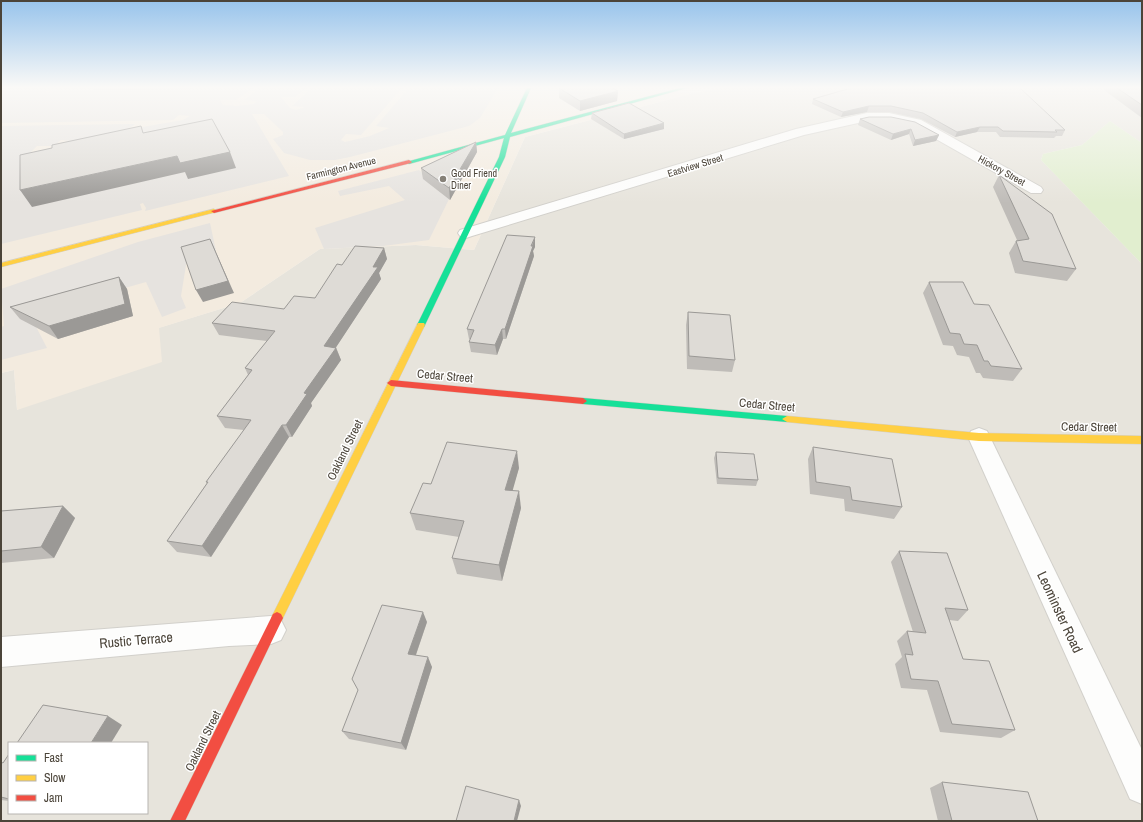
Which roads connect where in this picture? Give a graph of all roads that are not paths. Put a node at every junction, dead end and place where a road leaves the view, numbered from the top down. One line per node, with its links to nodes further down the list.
1 (512, 126): 5 (main road, Oakland Street)
2 (541, 126): 5 (main road, Farmington Avenue)
3 (825, 126): 7 (street, Eastview Street)
4 (926, 127): 6 (street, Hickory Street)
5 (508, 135): 7 (main road, Oakland Street); 8 (main road, Farmington Avenue)
6 (1036, 190)
7 (466, 233): 9 (main road, Oakland Street)
8 (1, 265)
9 (391, 383): 10 (main road, Cedar Street); 12 (main road, Oakland Street)
10 (979, 437): 11 (main road, Cedar Street); 14 (street, Leominster Road)
11 (1142, 440)
12 (271, 630): 13 (street, Rustic Terrace); 15 (main road, Oakland Street)
13 (1, 652)
14 (1142, 787)
15 (177, 821)

